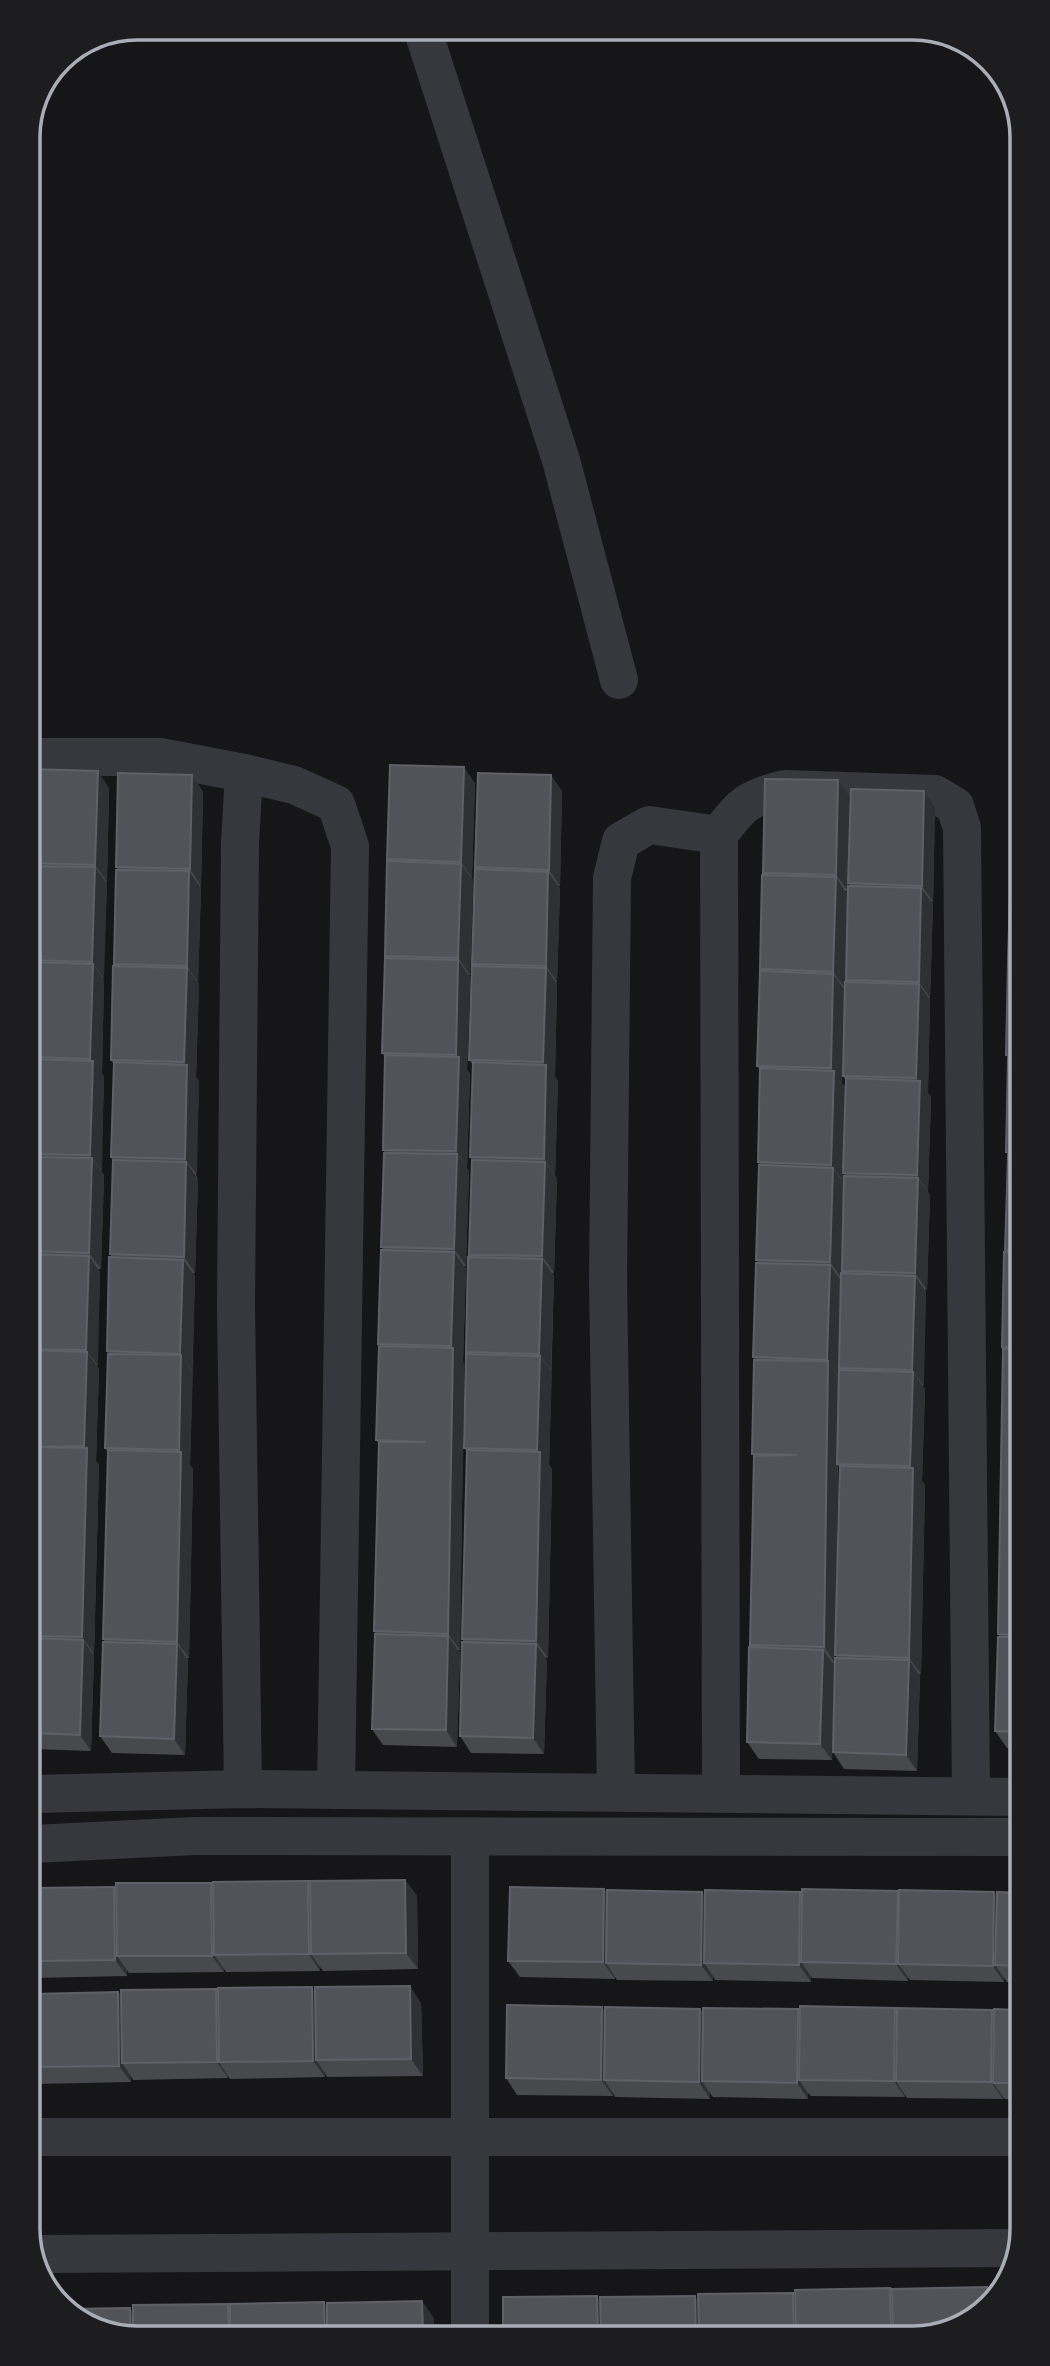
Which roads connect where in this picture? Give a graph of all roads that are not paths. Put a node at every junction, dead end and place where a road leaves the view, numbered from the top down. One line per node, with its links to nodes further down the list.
1 (426, 40): 2 (street)
2 (619, 680)
3 (40, 757): 4 (street)
4 (243, 773): 6 (street); 7 (street)
5 (719, 835): 8 (street); 9 (street); 11 (street)
6 (243, 1789): 7 (street); 10 (street)
7 (336, 1790): 8 (street)
8 (615, 1792): 9 (street)
9 (721, 1793): 11 (street)
10 (40, 1794)
11 (971, 1795): 12 (street)
12 (1010, 1797)
13 (1010, 1837): 14 (street)
14 (470, 1838): 15 (street); 16 (street)
15 (40, 1844)
16 (470, 2136): 17 (street); 18 (street); 21 (street)
17 (40, 2137)
18 (1010, 2137)
19 (1008, 2248): 21 (street)
20 (43, 2253): 21 (street)
21 (470, 2253): 22 (street)
22 (470, 2326)

